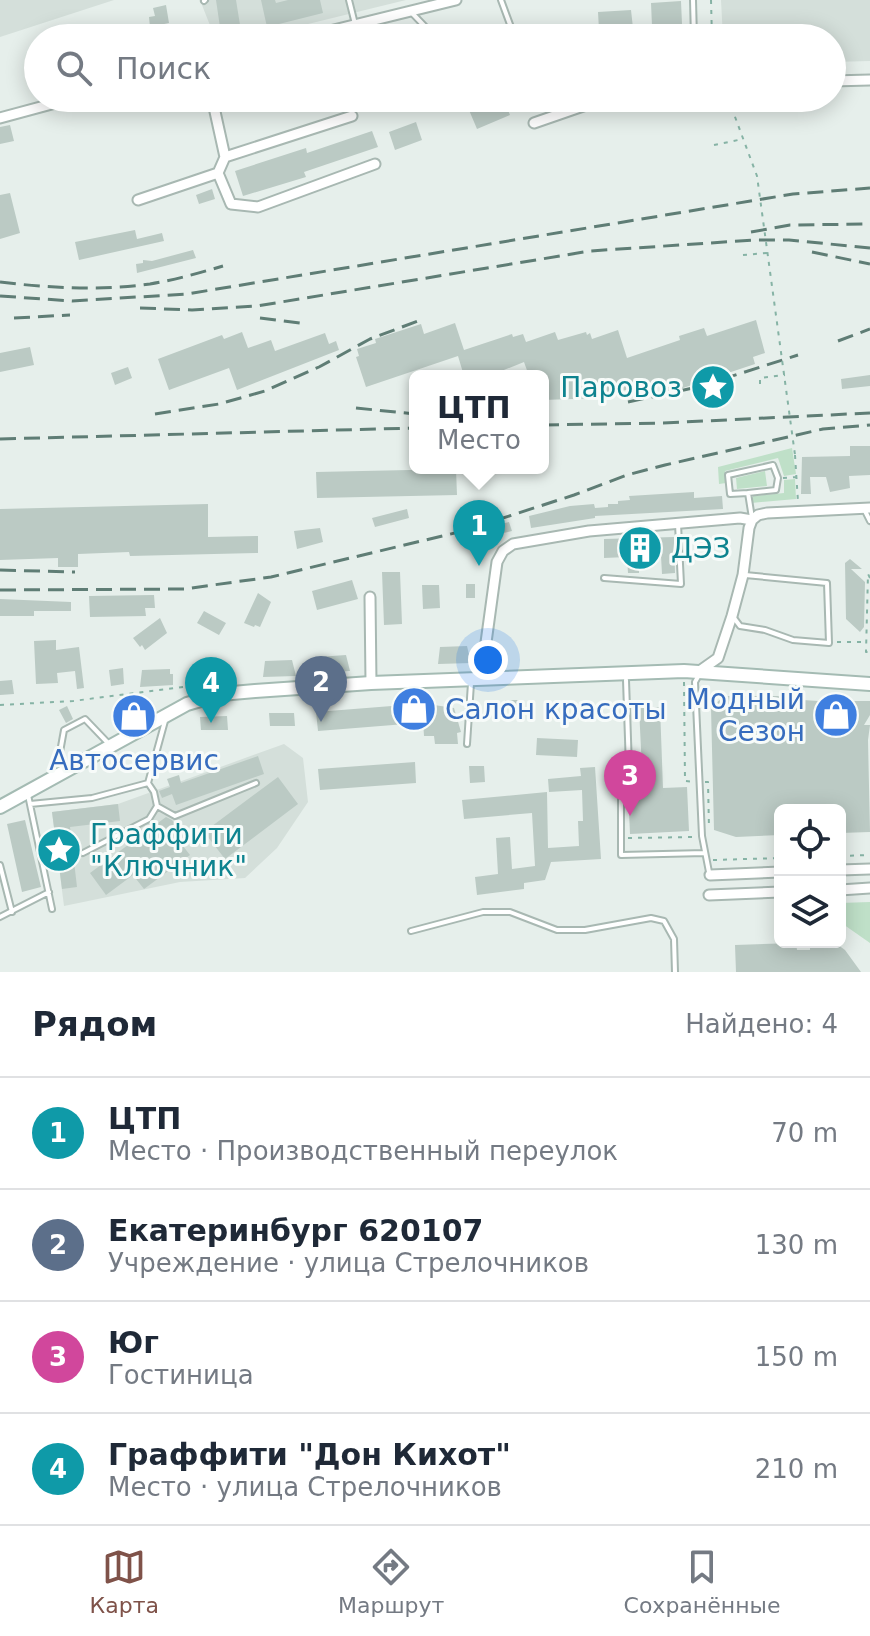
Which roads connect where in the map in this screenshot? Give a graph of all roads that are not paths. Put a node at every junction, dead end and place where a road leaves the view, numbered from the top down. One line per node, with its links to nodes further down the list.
1 (349, 0): 6 (lane)
2 (456, 0): 5 (street)
3 (501, 0): 8 (lane)
4 (693, 0): 9 (lane)
5 (409, 10): 6 (street); 7 (lane)
6 (355, 24)
7 (422, 24)
8 (510, 24)
9 (694, 24)
10 (870, 80): 11 (street)
11 (846, 81)
12 (24, 112): 16 (street)
13 (215, 112): 18 (street)
14 (566, 112): 17 (street)
15 (352, 116): 18 (street)
16 (0, 118)
17 (534, 123)
18 (225, 157): 20 (street)
19 (375, 164): 20 (street)
20 (218, 173): 21 (street)
21 (138, 200)
22 (748, 493): 22 (lane); 24 (lane)
23 (867, 508): 24 (street); 25 (lane)
24 (752, 520): 26 (street); 27 (street)
25 (870, 521)
26 (678, 524): 28 (lane); 32 (street)
27 (743, 575): 30 (street); 30 (lane)
28 (604, 578)
29 (370, 597): 34 (street)
30 (732, 616): 31 (street)
31 (701, 670): 32 (main road); 35 (main road); 46 (lane)
32 (476, 679): 34 (main road); 37 (lane)
33 (626, 680): 46 (lane)
34 (371, 683): 36 (main road)
35 (870, 684)
36 (167, 715): 38 (main road); 40 (lane)
37 (467, 744)
38 (109, 745): 39 (main road); 39 (lane)
39 (65, 771): 42 (main road)
40 (148, 783): 42 (lane); 43 (lane)
41 (256, 783): 43 (lane)
42 (29, 798): 44 (main road); 54 (lane)
43 (157, 806): 45 (lane)
44 (0, 807)
45 (83, 853)
46 (705, 853): 51 (lane)
47 (0, 865): 58 (lane)
48 (870, 869): 49 (street)
49 (846, 870)
50 (774, 872): 51 (street)
51 (710, 875)
52 (870, 888): 53 (street)
53 (846, 890)
54 (49, 892): 57 (lane); 58 (lane)
55 (774, 892): 56 (street)
56 (709, 895)
57 (52, 909)
58 (12, 912): 59 (lane)
59 (0, 917)
60 (411, 931): 61 (lane)
61 (675, 972)

